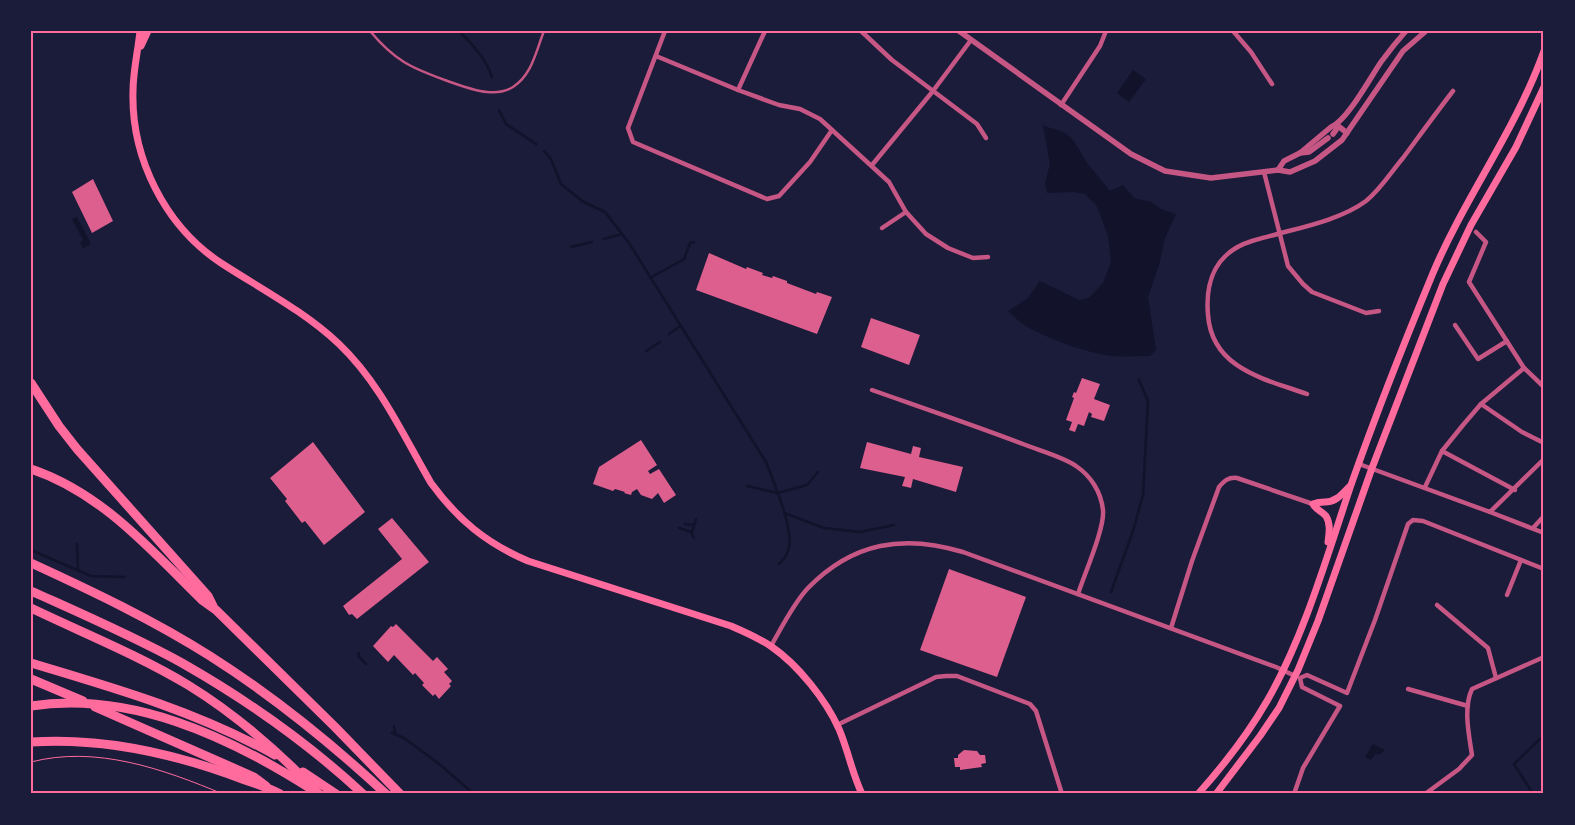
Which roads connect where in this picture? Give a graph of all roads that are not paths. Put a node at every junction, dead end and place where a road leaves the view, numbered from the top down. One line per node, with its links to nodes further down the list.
1 (140, 31): 15 (main road)
2 (148, 31): 15 (main road)
3 (370, 31): 4 (lane)
4 (544, 31)
5 (666, 31): 16 (street)
6 (765, 31): 19 (street)
7 (861, 31): 20 (street)
8 (959, 31): 13 (street)
9 (1106, 31): 22 (street)
10 (1233, 31): 17 (street)
11 (1406, 31): 23 (street)
12 (1426, 31): 25 (street)
13 (971, 40): 20 (street); 22 (street)
14 (1544, 51): 52 (main road)
15 (137, 54): 74 (main road)
16 (656, 56): 19 (street); 24 (street)
17 (1272, 84)
18 (1544, 87): 53 (main road)
19 (738, 90): 24 (street)
20 (933, 91): 26 (street); 32 (street)
21 (1453, 91): 38 (street)
22 (1061, 105): 34 (street)
23 (1337, 125): 25 (street); 27 (street); 30 (street)
24 (832, 130): 32 (street)
25 (1347, 134): 28 (street)
26 (986, 138)
27 (1322, 143): 28 (street); 29 (street)
28 (1329, 151): 31 (street)
29 (1309, 152): 30 (street); 31 (street)
30 (1300, 153): 33 (street)
31 (1315, 161): 33 (street)
32 (872, 165): 35 (street)
33 (1278, 170): 34 (street)
34 (1264, 172): 38 (street)
35 (906, 212): 36 (street); 39 (street)
36 (882, 228)
37 (1476, 232): 42 (street)
38 (1280, 234): 40 (street); 47 (street)
39 (988, 257)
40 (1379, 311)
41 (1455, 325): 42 (street)
42 (1507, 341): 43 (street)
43 (1524, 368): 45 (street); 48 (street)
44 (31, 383): 72 (highway)
45 (1544, 387)
46 (872, 390): 68 (street)
47 (1307, 394)
48 (1481, 404): 49 (street); 50 (street)
49 (1544, 444)
50 (1442, 451): 56 (street); 57 (street)
51 (1544, 459): 57 (street)
52 (1359, 464): 53 (street); 55 (main road)
53 (1372, 468): 56 (street); 78 (main road)
54 (31, 469): 72 (highway)
55 (1352, 482): 58 (main road); 63 (main road)
56 (1425, 487): 59 (street)
57 (1515, 490): 59 (street)
58 (1313, 504): 63 (main road); 73 (street)
59 (1490, 512): 61 (street)
60 (1544, 516): 61 (street)
61 (1533, 528): 62 (street)
62 (1544, 533)
63 (1326, 558): 77 (main road)
64 (1521, 560): 66 (street); 69 (street); 99 (street)
65 (31, 563): 92 (highway)
66 (1544, 569)
67 (31, 591): 91 (highway)
68 (1078, 594): 73 (street); 74 (street)
69 (1507, 595)
70 (1437, 605): 79 (street)
71 (31, 608): 89 (highway)
72 (216, 610): 93 (highway)
73 (1172, 628): 77 (street)
74 (771, 646): 84 (main road)
75 (1544, 657): 79 (street)
76 (31, 663): 90 (highway)
77 (1283, 670): 78 (street); 97 (main road)
78 (1295, 676): 98 (main road)
79 (1496, 678): 83 (street)
80 (31, 679): 87 (highway)
81 (1408, 689): 83 (street)
82 (31, 706): 89 (highway)
83 (1468, 706): 100 (street)
84 (837, 725): 86 (main road); 96 (street)
85 (31, 742): 87 (highway)
86 (855, 780): 94 (main road); 95 (main road)
87 (266, 786): 88 (highway)
88 (280, 794)
89 (318, 794)
90 (336, 794)
91 (363, 794)
92 (386, 794)
93 (400, 794)
94 (855, 794)
95 (862, 794)
96 (1062, 794)
97 (1198, 794)
98 (1216, 794)
99 (1294, 794)
100 (1425, 794)

